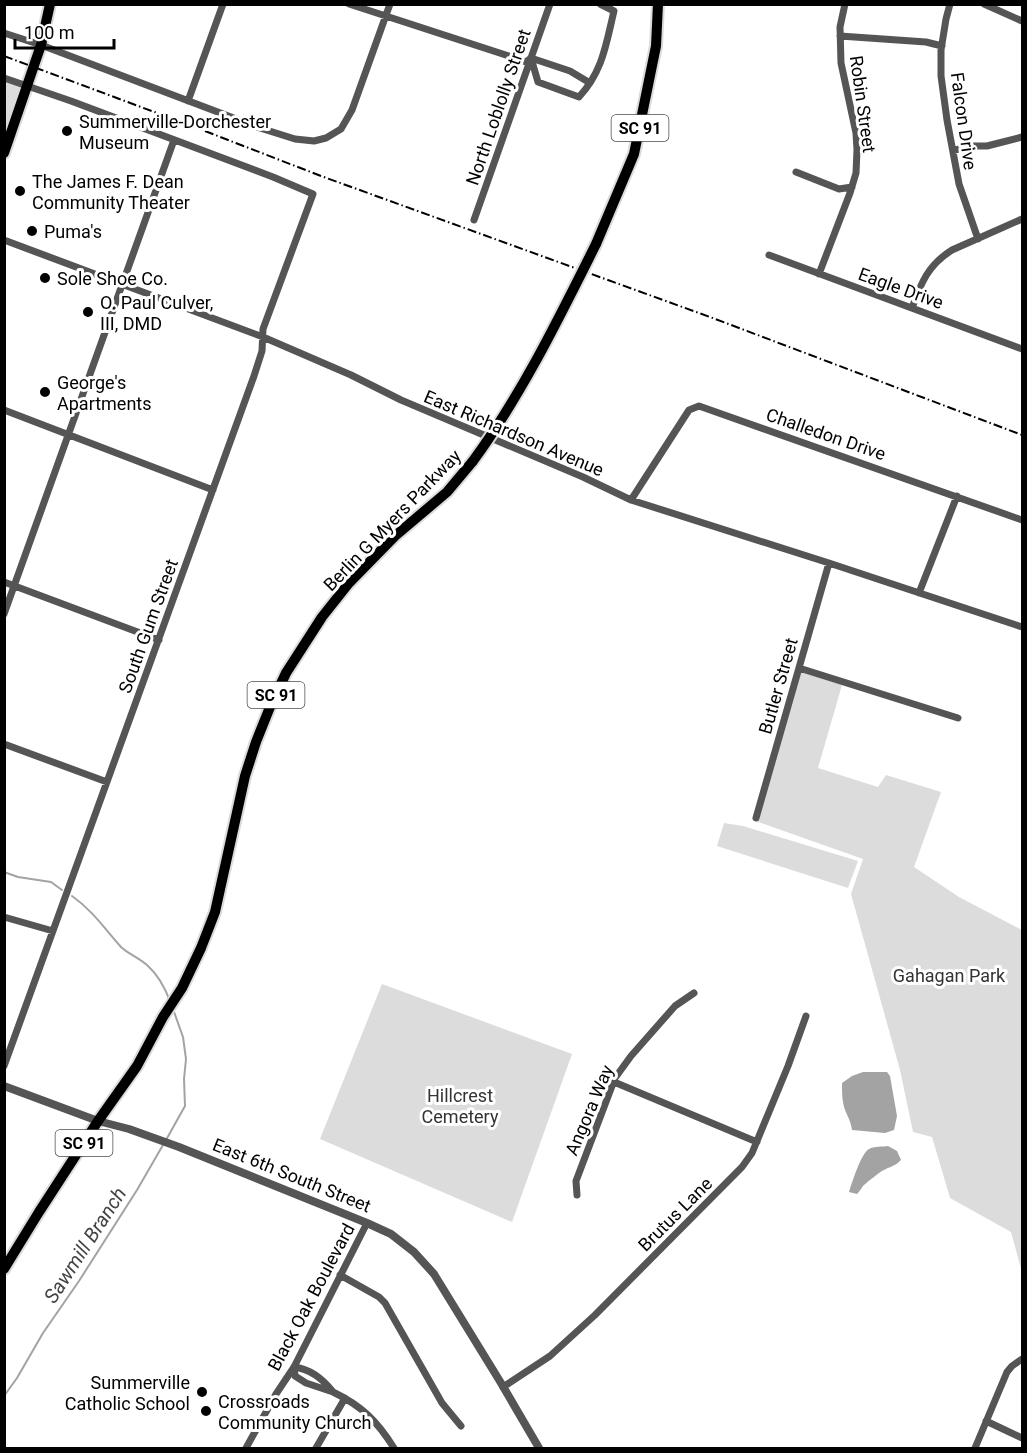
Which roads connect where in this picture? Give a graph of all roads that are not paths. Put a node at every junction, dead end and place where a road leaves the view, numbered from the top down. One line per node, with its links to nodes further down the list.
1 (50, 4): 15 (main road)
2 (223, 4): 21 (street)
3 (349, 4): 11 (street)
4 (390, 4): 11 (street)
5 (550, 4): 17 (street, North Loblolly Street)
6 (600, 4): 19 (street)
7 (658, 4): 63 (main road, Berlin G Myers Parkway / SC 91, bridge)
8 (845, 4): 14 (street, Robin Street)
9 (950, 4): 16 (street, Falcon Drive)
10 (984, 4): 12 (street)
11 (386, 16): 17 (street); 21 (street)
12 (1023, 21)
13 (4, 33): 15 (street)
14 (840, 36): 16 (street); 27 (street, Robin Street)
15 (41, 45): 20 (main road); 21 (street)
16 (942, 46): 24 (street, Falcon Drive)
17 (531, 58): 19 (street); 19 (street); 29 (street, North Loblolly Street)
18 (4, 78): 20 (street)
19 (590, 82)
20 (27, 86): 23 (street); 25 (main road)
21 (188, 101)
22 (1023, 136): 24 (street)
23 (174, 140): 34 (street); 36 (street, South Gum Street)
24 (953, 151): 30 (street, Falcon Drive)
25 (4, 153)
26 (796, 172): 27 (street)
27 (852, 187): 33 (street, Robin Street)
28 (1023, 219): 30 (street)
29 (474, 220)
30 (978, 239): 35 (street)
31 (4, 240): 34 (street, East Richardson Avenue)
32 (769, 255): 33 (street, Eagle Drive)
33 (819, 274): 35 (street, Eagle Drive)
34 (122, 284): 36 (street, East Richardson Avenue); 39 (street)
35 (912, 308): 37 (street, Eagle Drive)
36 (263, 337): 40 (street, South Gum Street); 42 (street, East Richardson Avenue)
37 (1023, 349)
38 (4, 410): 39 (street)
39 (69, 435): 40 (street); 46 (street)
40 (213, 490): 50 (street, South Gum Street)
41 (957, 496): 42 (street, Challedon Drive); 43 (street, Challedon Drive); 47 (street)
42 (631, 500): 44 (street, East Richardson Avenue)
43 (1023, 520)
44 (829, 563): 47 (street, East Richardson Avenue); 51 (street, Butler Street)
45 (4, 582): 46 (street)
46 (15, 585): 48 (street); 50 (street)
47 (919, 593): 49 (street, East Richardson Avenue)
48 (4, 614)
49 (1023, 627)
50 (159, 640): 54 (street, South Gum Street)
51 (799, 668): 52 (street); 55 (street, Butler Street)
52 (958, 718)
53 (4, 744): 54 (street)
54 (107, 783): 57 (street, South Gum Street)
55 (756, 818)
56 (4, 917): 57 (street)
57 (53, 931): 60 (street, South Gum Street)
58 (693, 993): 61 (street, Angora Way)
59 (806, 1016): 64 (street, Brutus Lane)
60 (4, 1066)
61 (614, 1082): 64 (street); 65 (street, Angora Way)
62 (4, 1086): 63 (street, East 6th South Street)
63 (98, 1121): 66 (street, East 6th South Street); 67 (main road, Berlin G Myers Parkway / SC 91)
64 (757, 1142): 71 (street, Brutus Lane)
65 (577, 1195)
66 (367, 1222): 68 (street, Black Oak Boulevard); 71 (street, East 6th South Street)
67 (4, 1269)
68 (340, 1275): 70 (street, Black Oak Boulevard); 75 (street)
69 (1023, 1359): 74 (street)
70 (294, 1367): 72 (street); 72 (street); 78 (street, Black Oak Boulevard)
71 (502, 1385): 81 (street, East 6th South Street)
72 (333, 1392): 73 (street)
73 (345, 1398): 79 (street); 80 (street)
74 (986, 1421): 76 (street); 77 (street)
75 (461, 1426)
76 (1023, 1438)
77 (976, 1448)
78 (246, 1449)
79 (316, 1449)
80 (394, 1449)
81 (539, 1449)

